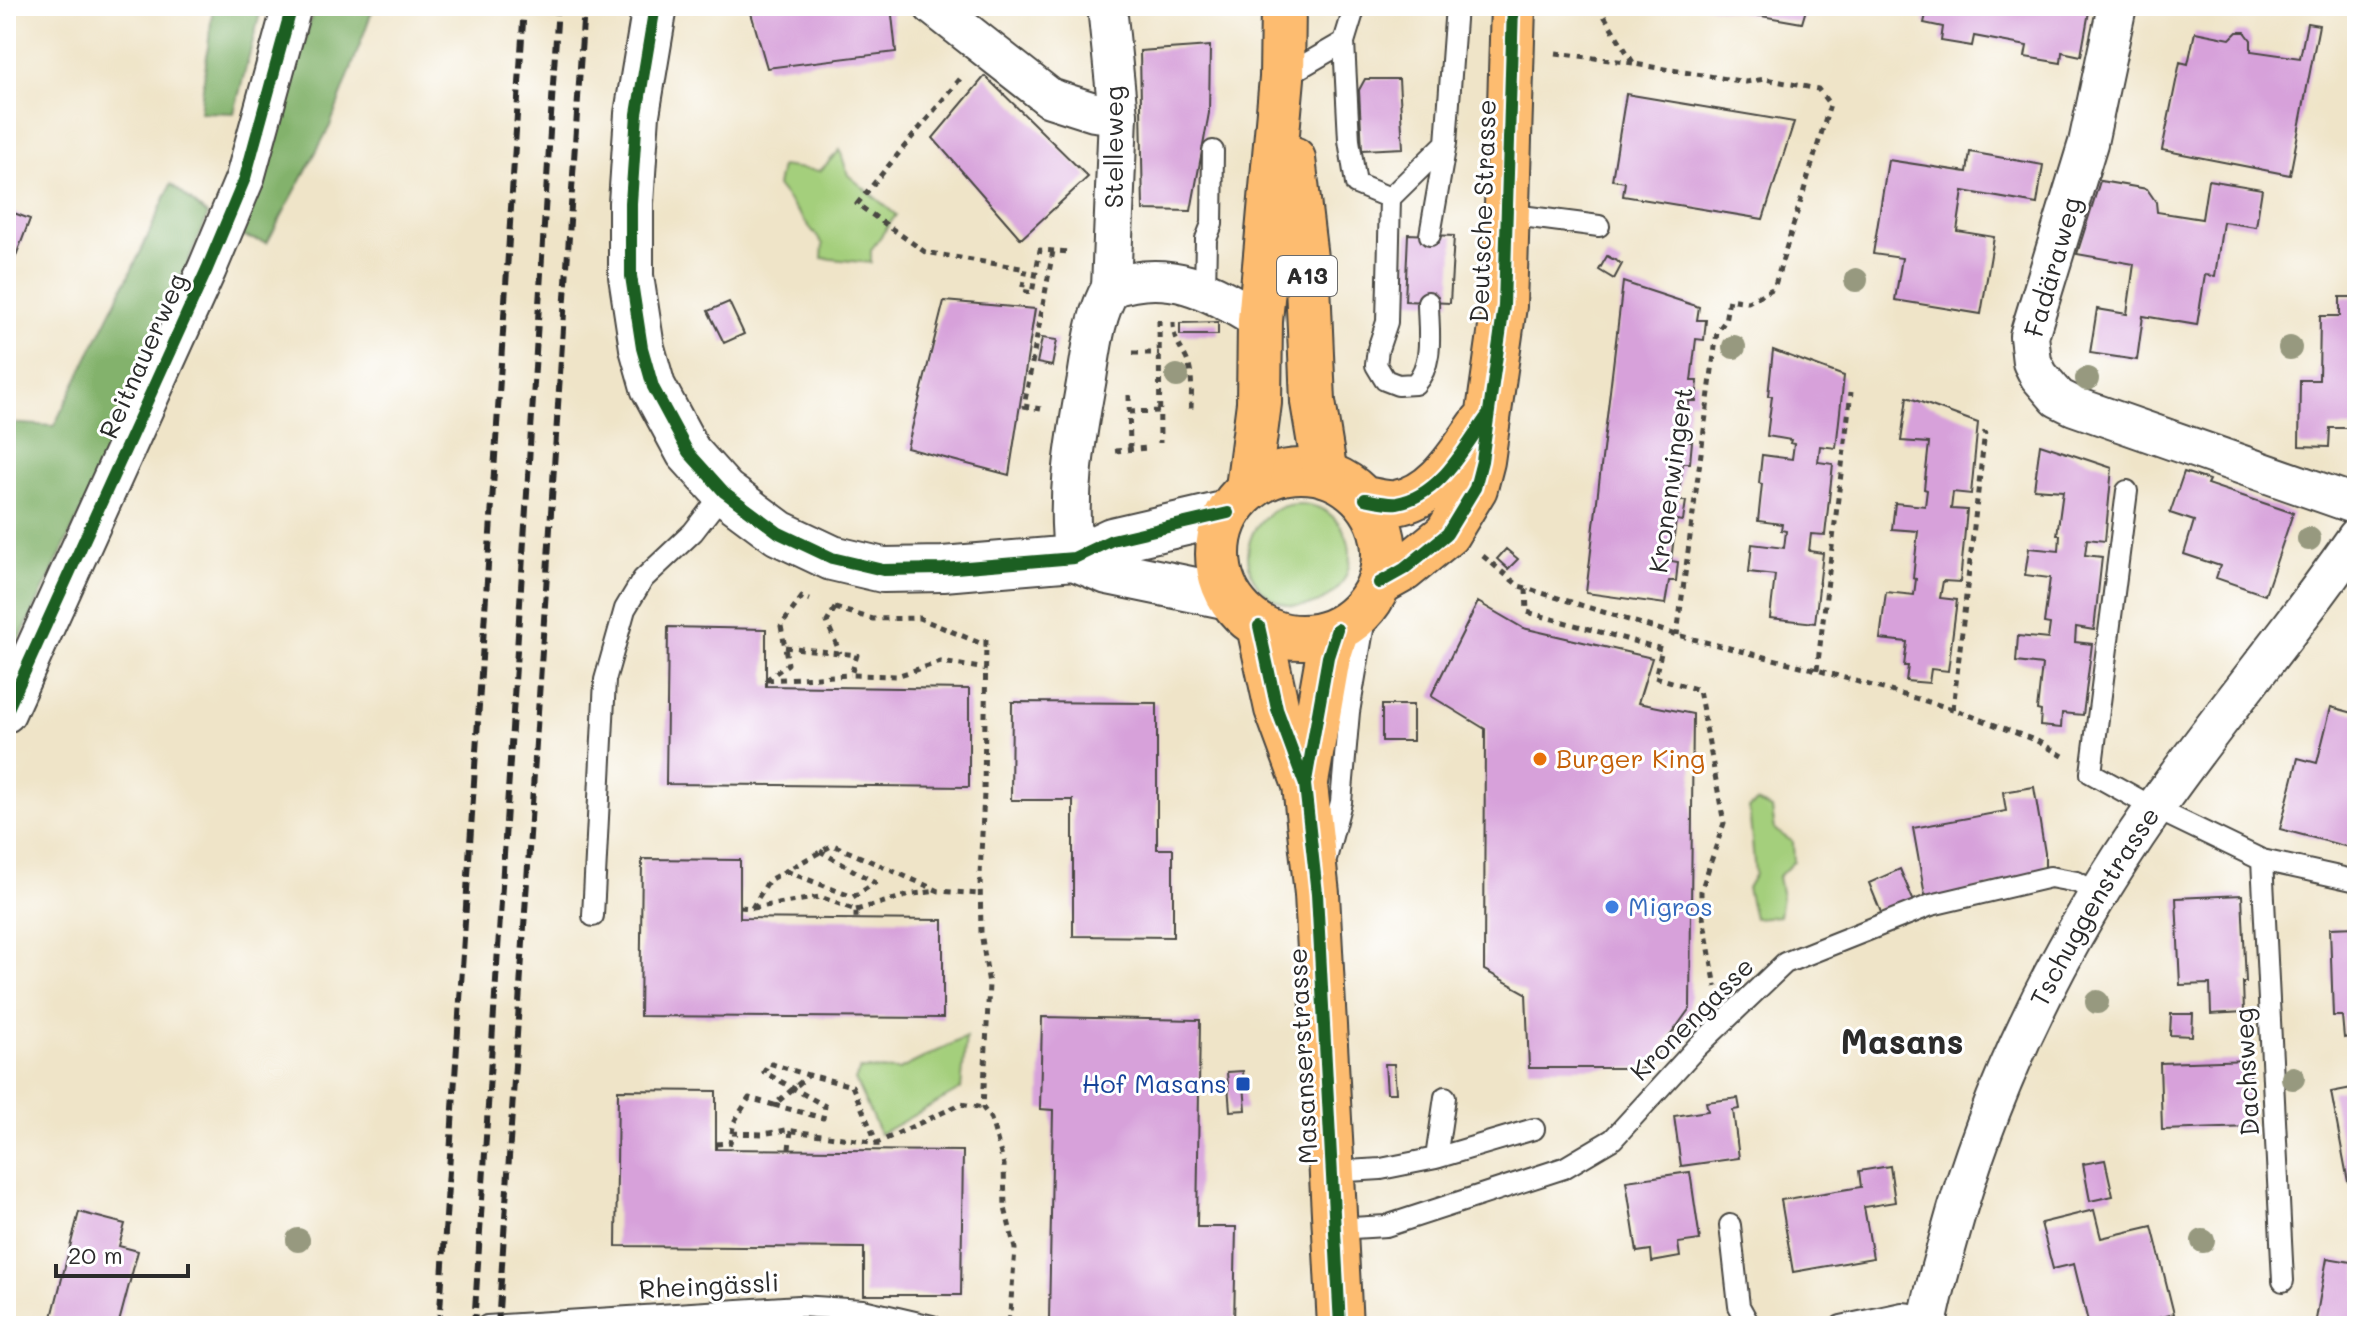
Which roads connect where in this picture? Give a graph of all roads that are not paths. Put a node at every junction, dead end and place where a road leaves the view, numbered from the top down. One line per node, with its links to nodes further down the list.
1 (292, 6): 34 (street, Reitnauerweg)
2 (655, 6): 26 (street)
3 (933, 6): 12 (street)
4 (1107, 6): 12 (street, Stelleweg)
5 (1283, 6): 11 (main road, A13)
6 (1355, 6): 10 (lane)
7 (1456, 6): 13 (lane)
8 (1513, 6): 16 (main road, Deutsche Strasse)
9 (2117, 6): 29 (street, Fadäraweg)
10 (1344, 42): 11 (lane); 15 (lane)
11 (1282, 78): 22 (main road, A13); 24 (main road, A13)
12 (1118, 115): 20 (street, Stelleweg)
13 (1446, 143): 15 (lane); 18 (lane)
14 (1213, 151): 19 (lane)
15 (1390, 198): 21 (lane)
16 (1507, 214): 17 (lane); 23 (main road, Deutsche Strasse)
17 (1599, 226)
18 (1430, 235)
19 (1179, 284): 20 (street); 22 (street)
20 (1111, 288): 31 (street, Stelleweg)
21 (1428, 302)
22 (1260, 321): 28 (main road, A13)
23 (1487, 416): 27 (main road, Deutsche Strasse); 32 (main road, Deutsche Strasse)
24 (1325, 474): 27 (main road); 28 (main road)
25 (2127, 491): 36 (lane)
26 (724, 492): 31 (street); 41 (lane)
27 (1365, 499): 32 (main road)
28 (1238, 501): 31 (street); 33 (main road)
29 (2357, 505)
30 (2357, 537): 36 (street, Tschuggenstrasse)
31 (1074, 558): 33 (street)
32 (1361, 606): 33 (main road); 35 (main road, Masanserstrasse); 39 (lane)
33 (1244, 611): 35 (main road, Masanserstrasse)
34 (6, 713)
35 (1305, 785): 39 (main road, Masanserstrasse)
36 (2154, 808): 37 (lane); 40 (street, Tschuggenstrasse)
37 (2262, 860): 38 (lane); 48 (lane, Dachsweg)
38 (2357, 881)
39 (1317, 894): 45 (main road, Masanserstrasse)
40 (2099, 895): 47 (lane, Kronengasse); 49 (street, Tschuggenstrasse)
41 (593, 916)
42 (1445, 1097): 44 (lane)
43 (1534, 1129): 44 (lane)
44 (1436, 1158): 45 (lane)
45 (1331, 1172): 47 (main road, Masanserstrasse)
46 (1730, 1225): 53 (lane)
47 (1335, 1229): 52 (main road, Masanserstrasse)
48 (2283, 1281)
49 (1928, 1321): 54 (lane)
50 (487, 1326): 51 (lane, Rheingässli)
51 (932, 1326)
52 (1340, 1326)
53 (1750, 1326)
54 (1841, 1326)

